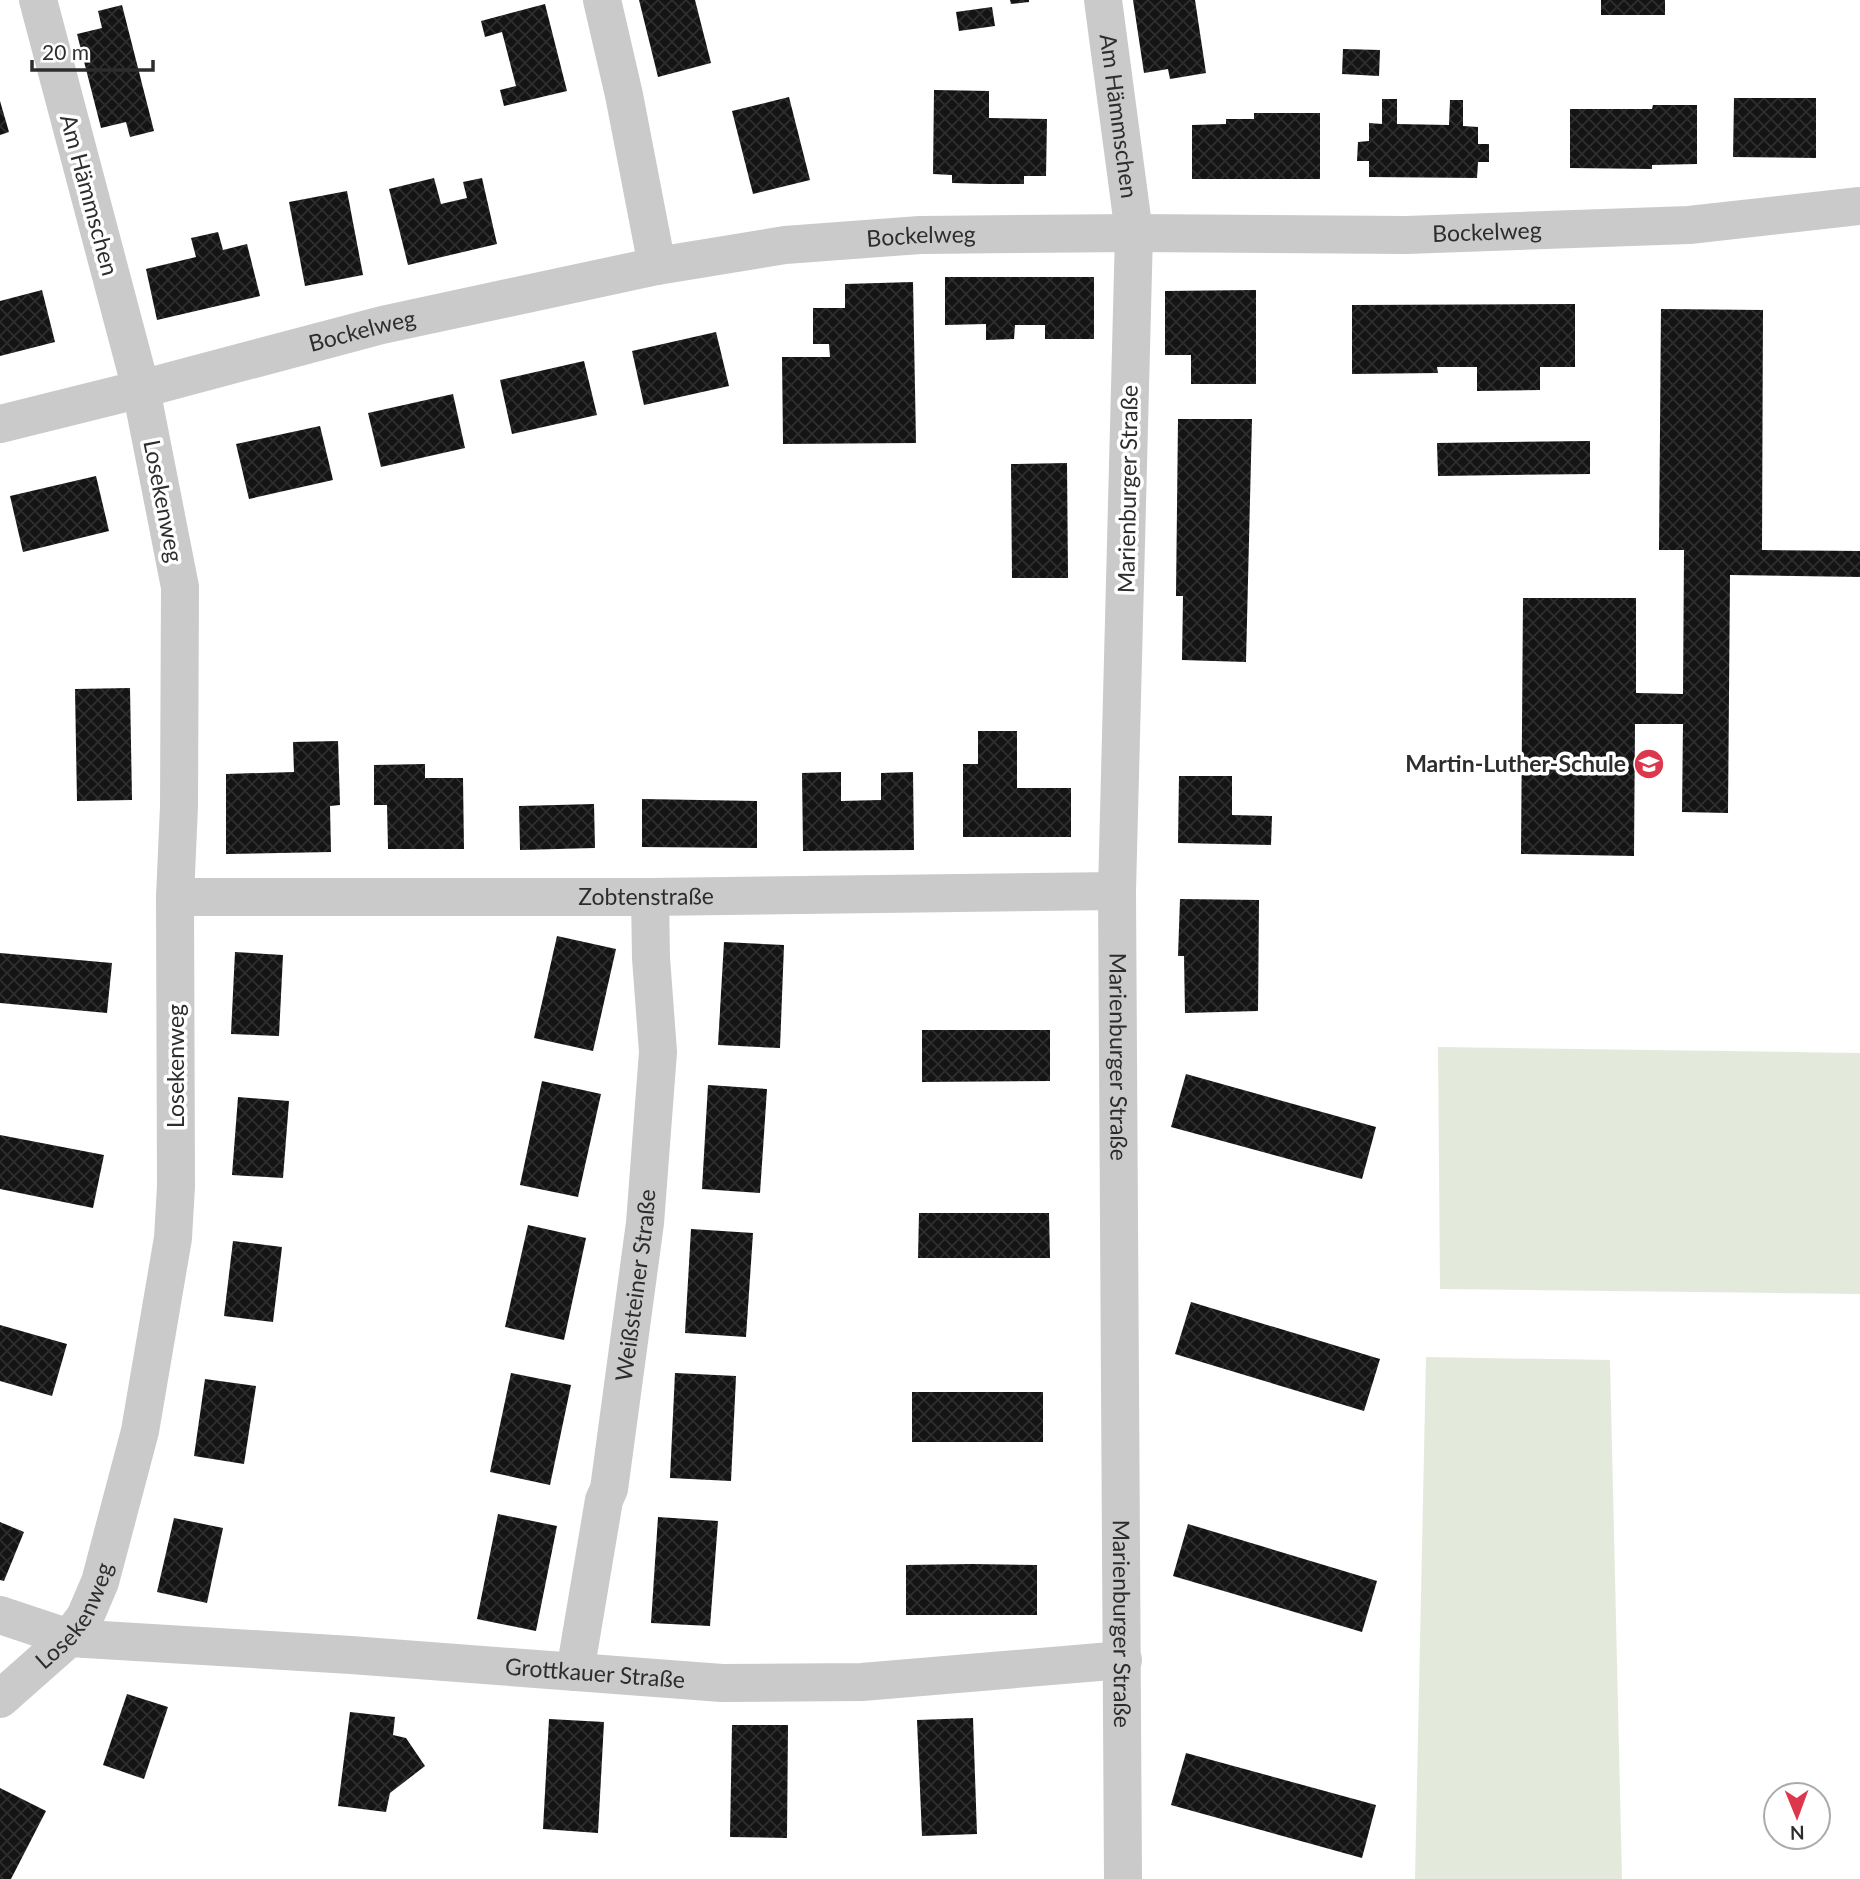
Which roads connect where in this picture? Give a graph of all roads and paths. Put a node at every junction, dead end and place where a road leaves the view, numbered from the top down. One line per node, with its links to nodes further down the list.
1 (37, 0): 7 (street, Am Hämmschen)
2 (602, 0): 6 (street)
3 (1103, 0): 5 (street, Am Hämmschen)
4 (1860, 206): 5 (street, Bockelweg)
5 (1134, 233): 6 (street, Bockelweg); 9 (street, Marienburger Straße)
6 (657, 266): 7 (street, Bockelweg)
7 (141, 389): 8 (street, Bockelweg); 10 (street, Losekenweg)
8 (0, 424)
9 (1117, 891): 11 (street, Zobtenstraße); 14 (street, Marienburger Straße)
10 (175, 897): 11 (street, Zobtenstraße); 13 (street, Losekenweg)
11 (650, 897): 15 (street, Weißsteiner Straße)
12 (0, 1615): 13 (street, Grottkauer Straße)
13 (69, 1638): 15 (street, Grottkauer Straße); 16 (street, Losekenweg)
14 (1123, 1660): 15 (street, Grottkauer Straße); 17 (street, Marienburger Straße)
15 (575, 1672)
16 (0, 1699)
17 (1123, 1879)

